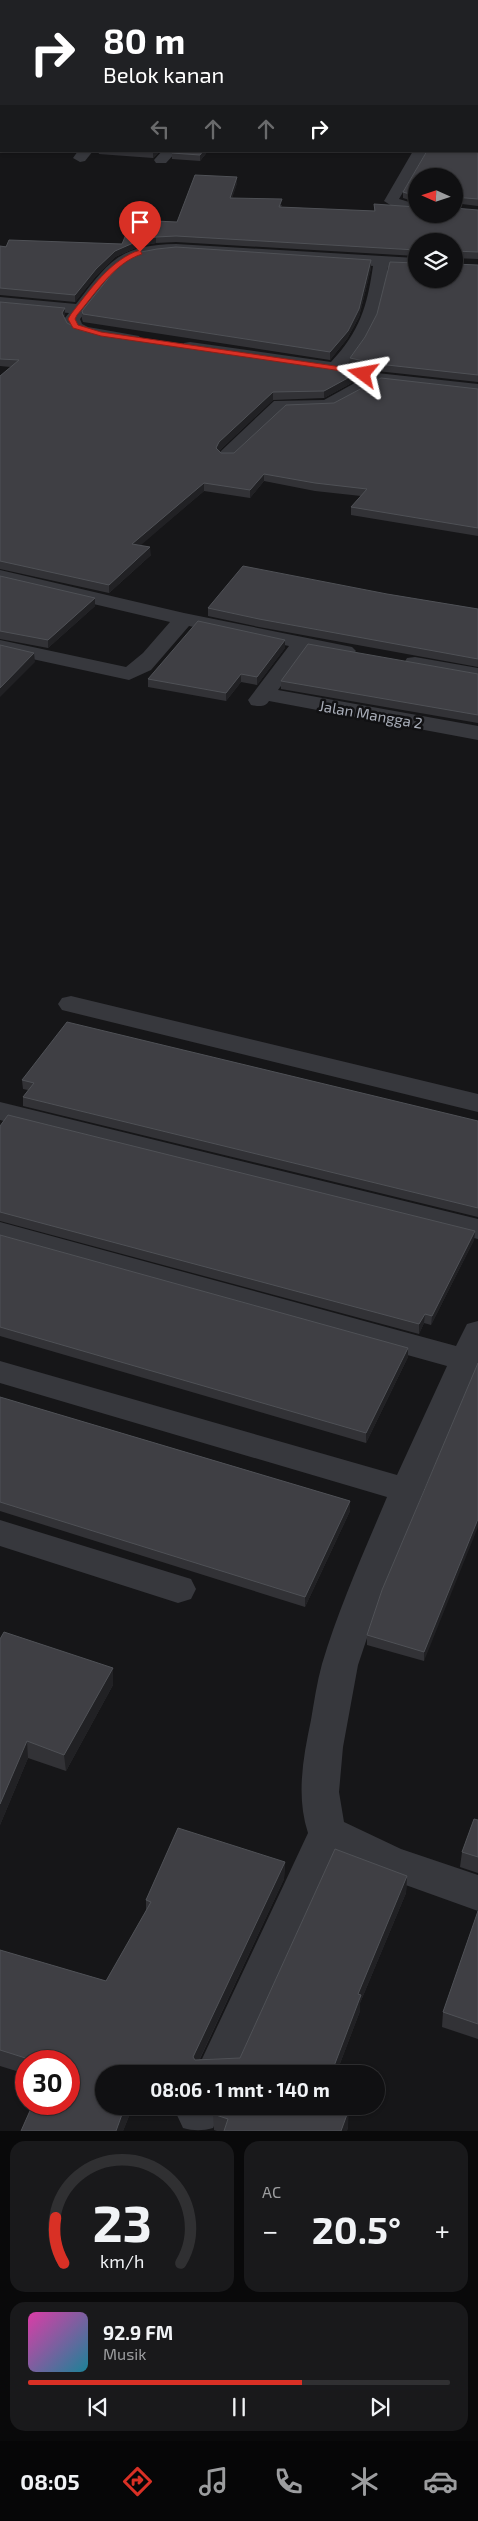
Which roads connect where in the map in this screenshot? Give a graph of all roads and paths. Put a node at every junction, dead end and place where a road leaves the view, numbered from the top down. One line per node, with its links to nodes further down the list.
1 (419, 152): 2 (street)
2 (410, 168)
3 (408, 172): 4 (street)
4 (408, 207)
5 (381, 263): 6 (street); 8 (street); 11 (street)
6 (408, 264)
7 (0, 302): 8 (street)
8 (80, 309): 9 (street)
9 (148, 341)
10 (176, 345): 11 (street)
11 (335, 368): 12 (street)
12 (377, 378): 13 (street); 14 (street)
13 (478, 390)
14 (227, 455)
15 (0, 576): 16 (street)
16 (184, 619): 17 (street); 18 (street)
17 (301, 644): 19 (street); 22 (street, Jalan Mangga 2)
18 (0, 646)
19 (360, 654)
20 (399, 660): 21 (street)
21 (478, 674)
22 (478, 733)
23 (71, 1004): 24 (street)
24 (478, 1103)
25 (2, 1115): 26 (street)
26 (478, 1229)
27 (0, 1232): 28 (street)
28 (472, 1346): 30 (street)
29 (0, 1372): 30 (street)
30 (407, 1490): 33 (street)
31 (0, 1533): 32 (street)
32 (178, 1589)
33 (328, 1833): 34 (street); 35 (street)
34 (478, 1893)
35 (220, 2065)

